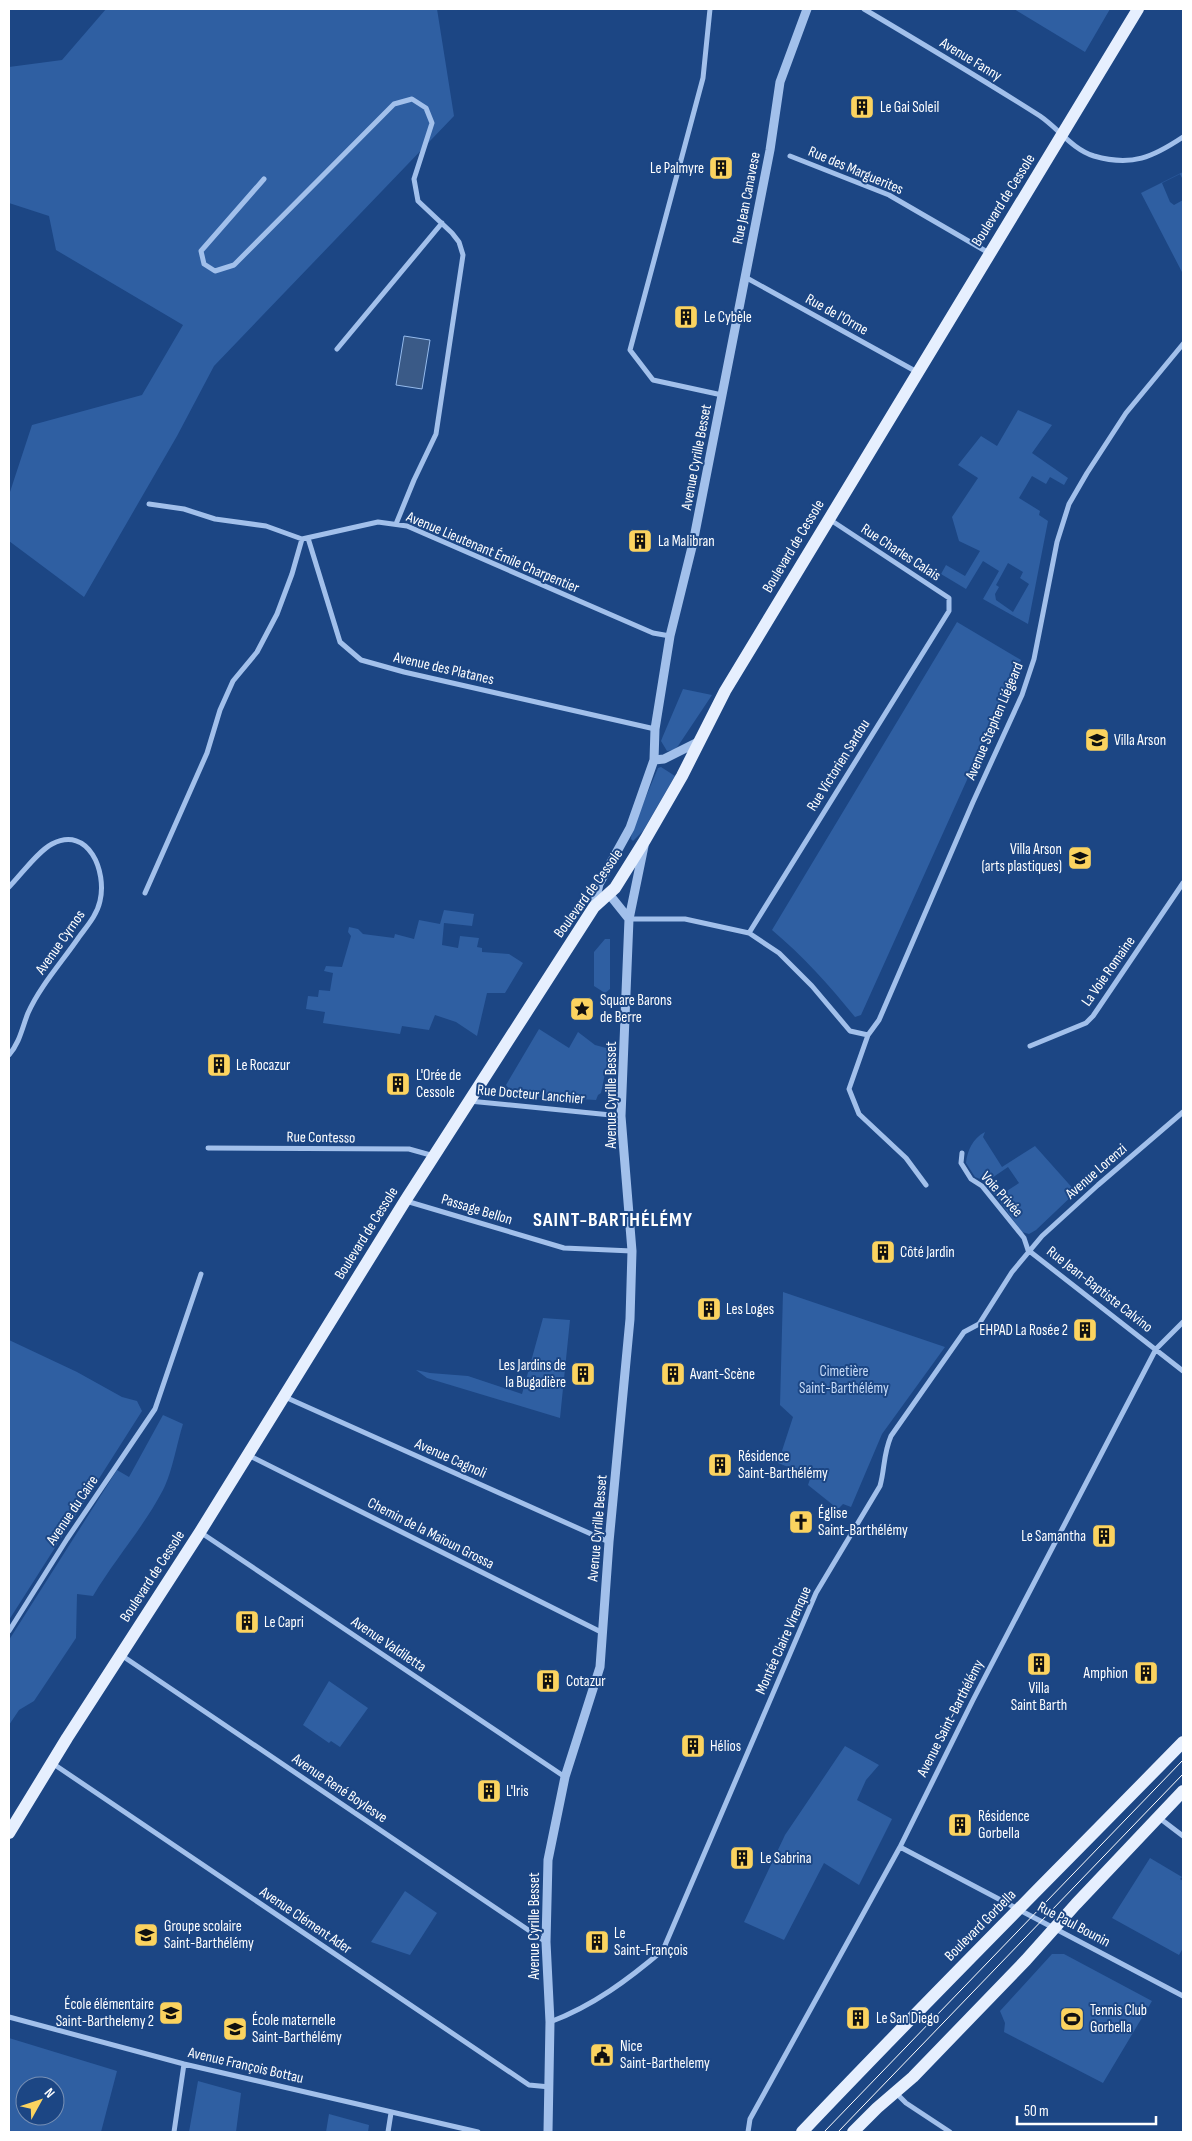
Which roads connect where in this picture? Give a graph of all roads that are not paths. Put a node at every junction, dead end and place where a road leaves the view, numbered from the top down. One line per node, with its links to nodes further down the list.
1 (710, 9): 15 (street, Avenue Cyrille Besset)
2 (807, 9): 11 (street, Rue Jean Canavese)
3 (864, 9): 5 (street, Avenue Fanny)
4 (1138, 9): 5 (main road, Boulevard de Cessole)
5 (1062, 135): 6 (street, Avenue Fanny); 10 (main road, Boulevard de Cessole)
6 (1183, 137)
7 (790, 156): 10 (street, Rue des Marguerites)
8 (264, 179): 9 (street)
9 (442, 224): 13 (street); 18 (street)
10 (989, 253): 14 (main road, Boulevard de Cessole)
11 (745, 277): 14 (street, Rue de l'Orme); 15 (street, Rue Jean Canavese)
12 (1183, 344): 33 (street, Avenue Stephen Liégeard)
13 (337, 349)
14 (917, 372): 17 (main road, Boulevard de Cessole)
15 (722, 395): 21 (street, Avenue Cyrille Besset)
16 (149, 504): 19 (street)
17 (829, 519): 20 (street, Rue Charles Calais); 23 (main road, Boulevard de Cessole)
18 (396, 524): 19 (street, Avenue Lieutenant Émile Charpentier); 21 (street, Avenue Lieutenant Émile Charpentier)
19 (305, 538): 22 (street, Avenue des Platanes); 28 (street)
20 (949, 611): 32 (street, Rue Victorien Sardou)
21 (670, 636): 22 (street, Avenue Cyrille Besset)
22 (655, 729): 24 (street, Avenue Cyrille Besset)
23 (700, 741): 24 (street); 25 (main road, Boulevard de Cessole)
24 (654, 760): 30 (street, Avenue Cyrille Besset)
25 (645, 840): 29 (main road, Boulevard de Cessole); 31 (street, Avenue Cyrille Besset)
26 (1183, 883): 34 (street, La Voie Romaine)
27 (9, 887): 35 (street, Avenue Cyrnos)
28 (145, 893)
29 (608, 894): 30 (main road, Boulevard de Cessole); 31 (street)
30 (594, 907): 36 (main road, Boulevard de Cessole)
31 (629, 920): 32 (street); 38 (street, Avenue Cyrille Besset)
32 (749, 932): 33 (street)
33 (868, 1035): 42 (street, Avenue Stephen Liégeard)
34 (1030, 1046)
35 (9, 1054)
36 (469, 1101): 38 (street, Rue Docteur Lanchier); 41 (main road, Boulevard de Cessole)
37 (1183, 1112): 44 (street, Avenue Lorenzi)
38 (621, 1116): 45 (street, Avenue Cyrille Besset)
39 (208, 1148): 41 (street, Rue Contesso)
40 (962, 1153): 44 (street, Voie Privée)
41 (434, 1156): 43 (main road, Boulevard de Cessole)
42 (926, 1185)
43 (405, 1201): 45 (street, Passage Bellon); 50 (main road, Boulevard de Cessole)
44 (1028, 1250): 48 (street, Rue Jean-Baptiste Calvino); 70 (street, Montée Claire Virenque)
45 (632, 1251): 53 (street, Avenue Cyrille Besset)
46 (201, 1274): 54 (street, Avenue du Caire)
47 (1183, 1322): 48 (street, Avenue Saint-Barthélémy)
48 (1156, 1349): 49 (street, Rue Jean-Baptiste Calvino); 64 (street, Avenue Saint-Barthélémy)
49 (1183, 1371)
50 (284, 1396): 51 (main road, Boulevard de Cessole); 53 (street, Avenue Cagnoli)
51 (247, 1455): 52 (main road, Boulevard de Cessole); 55 (street, Chemin de la Maïoun Grossa)
52 (200, 1532): 56 (main road, Boulevard de Cessole); 59 (street, Avenue Valdiletta)
53 (609, 1542): 55 (street, Avenue Cyrille Besset)
54 (9, 1631)
55 (604, 1633): 59 (street, Avenue Cyrille Besset)
56 (120, 1655): 58 (main road, Boulevard de Cessole); 67 (street, Avenue René Boylesve)
57 (1183, 1742): 65 (main road, Boulevard Gorbella)
58 (52, 1762): 62 (main road, Boulevard de Cessole); 72 (street, Avenue Clément Ader)
59 (565, 1777): 67 (street, Avenue Cyrille Besset)
60 (1183, 1791): 61 (main road)
61 (1158, 1817): 63 (street); 66 (main road)
62 (9, 1833)
63 (1183, 1836)
64 (900, 1847): 65 (street, Rue Paul Bounin); 79 (street, Avenue Saint-Barthélémy)
65 (1019, 1909): 66 (street, Rue Paul Bounin); 80 (main road, Boulevard Gorbella)
66 (1056, 1928): 68 (street, Rue Paul Bounin); 73 (main road)
67 (546, 1942): 70 (street, Avenue Cyrille Besset)
68 (1183, 1996)
69 (9, 2017): 71 (street, Avenue François Bottau)
70 (550, 2022): 72 (street, Avenue Cyrille Besset)
71 (184, 2064): 74 (street, Avenue François Bottau); 75 (street)
72 (550, 2087): 78 (street, Avenue Cyrille Besset)
73 (895, 2093): 81 (main road); 82 (street)
74 (391, 2112): 76 (street); 77 (street, Avenue François Bottau)
75 (174, 2132)
76 (388, 2132)
77 (478, 2132)
78 (548, 2132)
79 (748, 2132)
80 (802, 2132)
81 (853, 2132)
82 (950, 2132)

